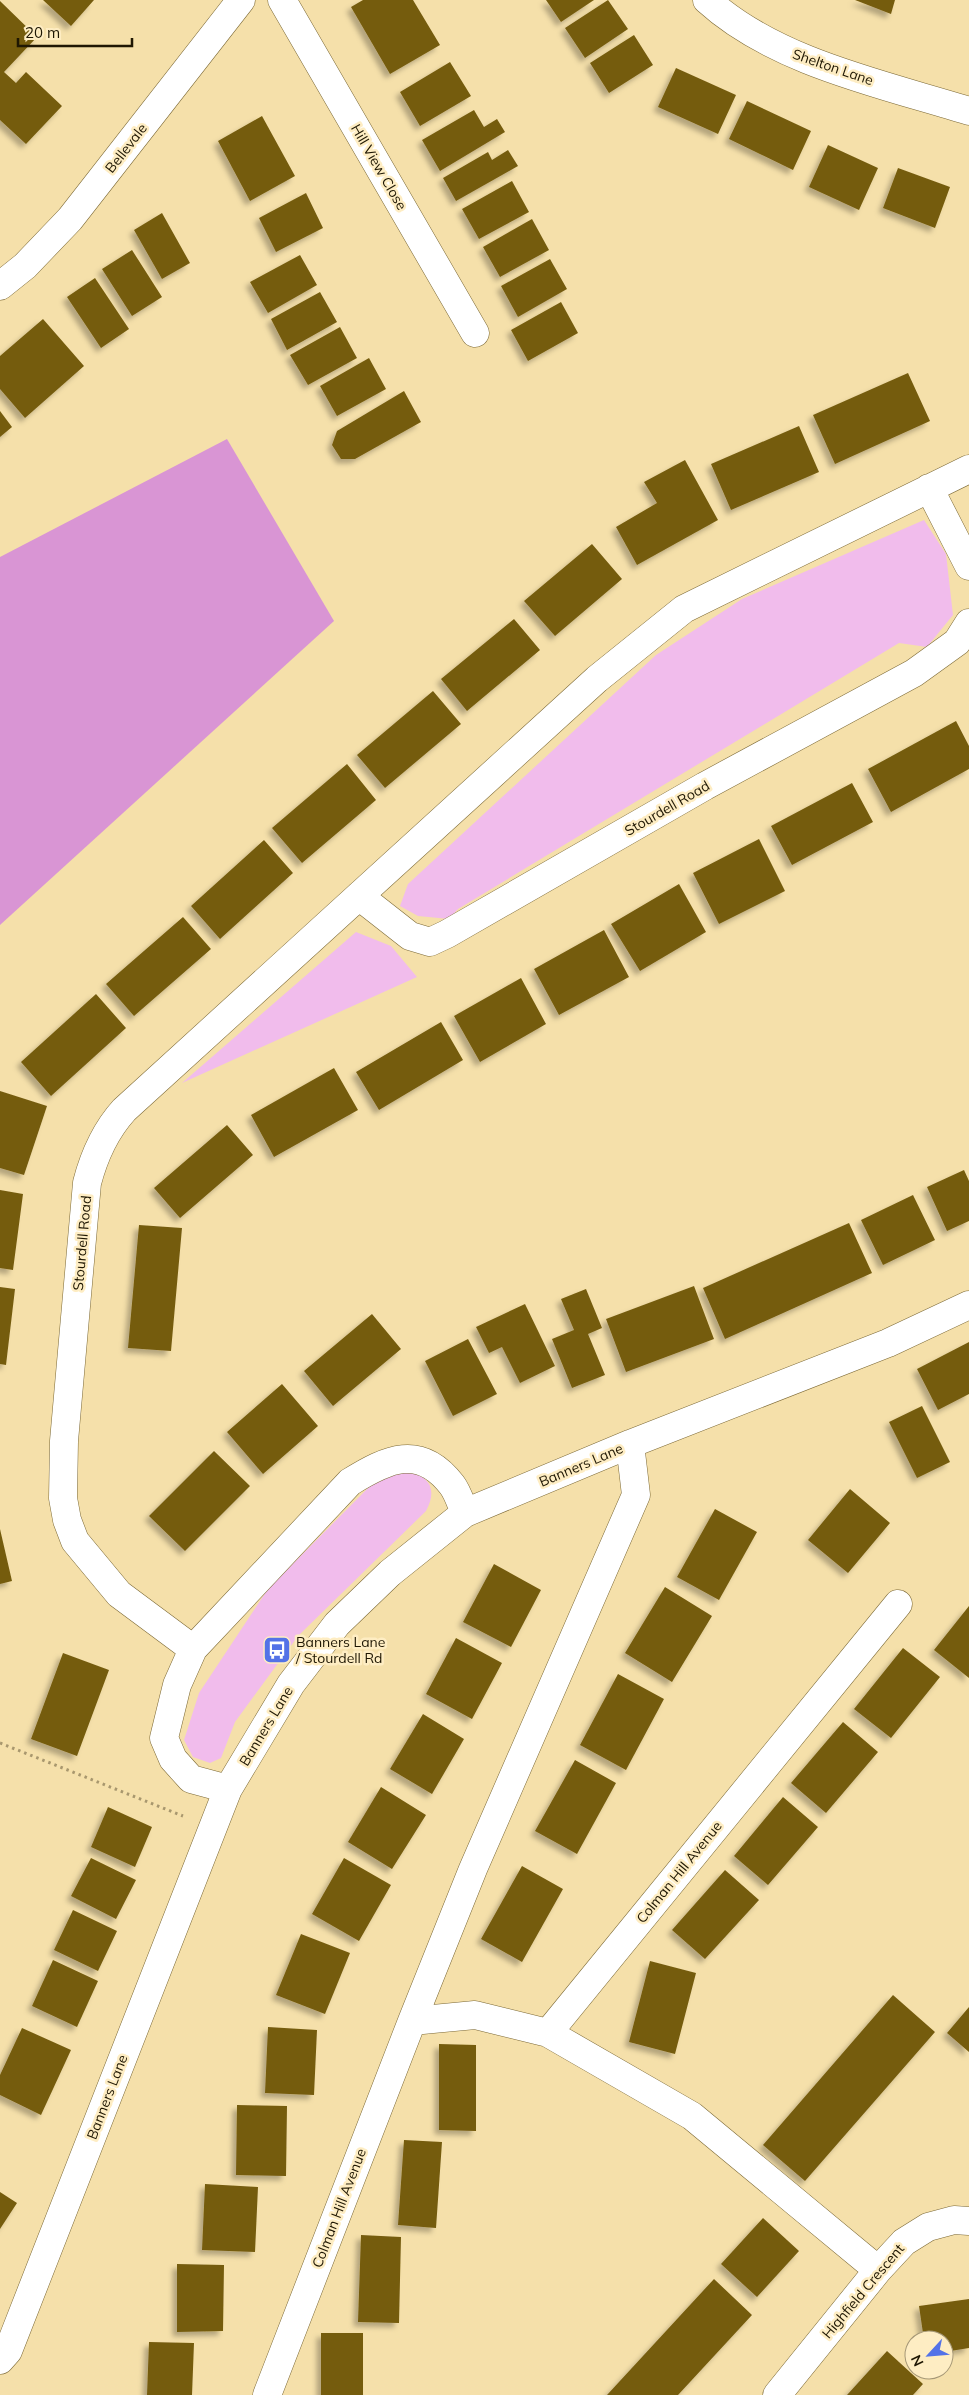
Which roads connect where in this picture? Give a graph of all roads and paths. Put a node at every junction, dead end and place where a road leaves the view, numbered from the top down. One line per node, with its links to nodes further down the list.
1 (241, 0): 5 (street, Bellevale)
2 (282, 0): 6 (street, Hill View Close)
3 (707, 0): 4 (street, Shelton Lane)
4 (969, 111)
5 (0, 286)
6 (475, 333)
7 (969, 468): 8 (street, Stourdell Road)
8 (929, 488): 9 (street); 11 (street, Stourdell Road)
9 (969, 566)
10 (969, 623): 11 (street, Stourdell Road)
11 (359, 896): 16 (street, Stourdell Road)
12 (969, 1305): 13 (street, Banners Lane)
13 (630, 1444): 14 (street, Banners Lane); 20 (street, Colman Hill Avenue)
14 (465, 1513): 16 (street); 18 (street, Banners Lane)
15 (898, 1604): 21 (street, Colman Hill Avenue)
16 (193, 1650): 18 (street)
17 (0, 1743): 19 (path)
18 (228, 1789): 19 (street, Banners Lane)
19 (212, 1828): 24 (street, Banners Lane)
20 (412, 2021): 21 (street); 25 (street, Colman Hill Avenue)
21 (548, 2033): 23 (street)
22 (969, 2221): 23 (street, Highfield Crescent)
23 (878, 2270): 26 (street, Highfield Crescent)
24 (0, 2360)
25 (267, 2395)
26 (777, 2395)

